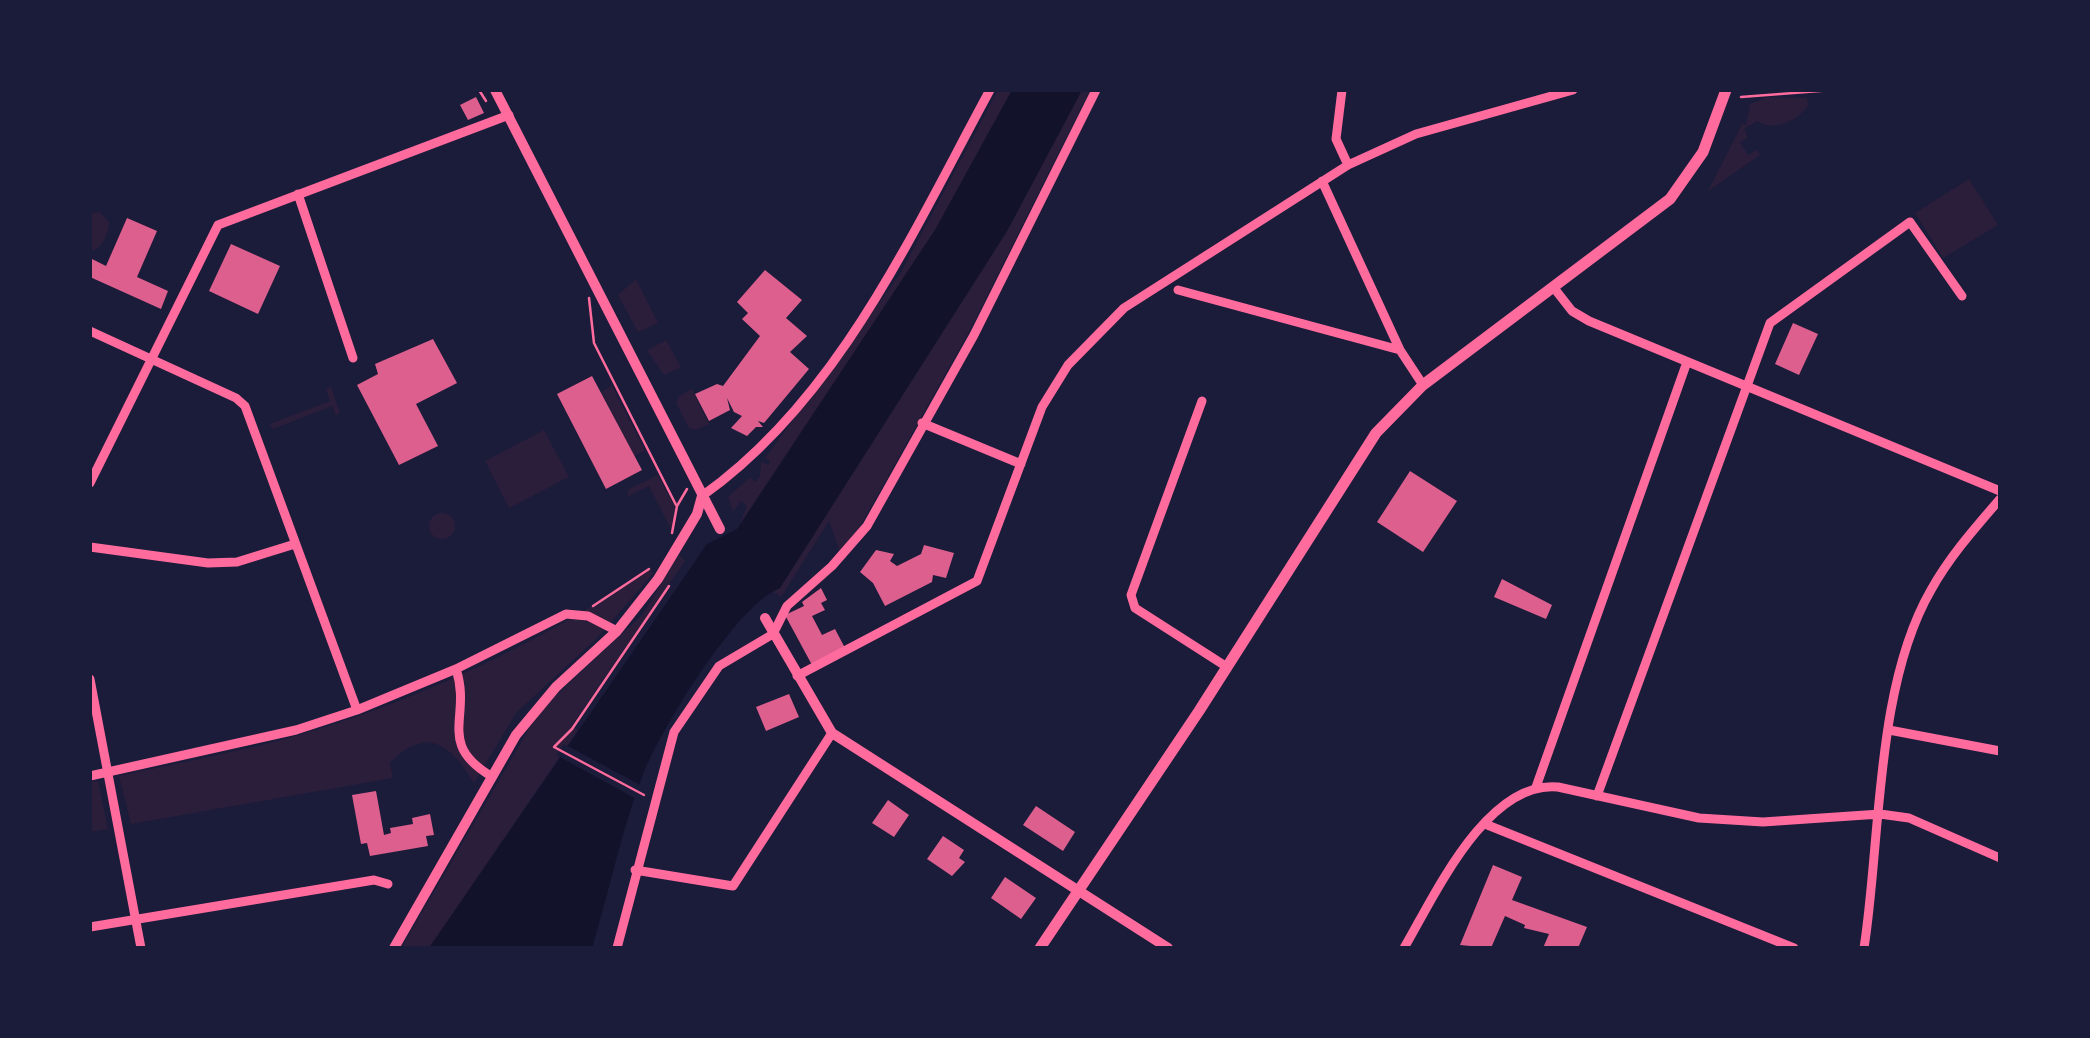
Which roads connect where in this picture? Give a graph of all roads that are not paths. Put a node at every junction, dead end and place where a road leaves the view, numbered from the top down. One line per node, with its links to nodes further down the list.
1 (495, 90): 7 (street)
2 (990, 90): 26 (street)
3 (1096, 90): 22 (street)
4 (1342, 90): 8 (street)
5 (1573, 90): 8 (street)
6 (1726, 90): 11 (main road)
7 (504, 117): 10 (street); 26 (street)
8 (1348, 165): 9 (street)
9 (1322, 180): 15 (street); 23 (street)
10 (298, 194): 16 (street); 17 (street)
11 (1554, 288): 18 (street); 19 (main road)
12 (1178, 290): 15 (street)
13 (1962, 296): 20 (street)
14 (90, 331): 17 (street)
15 (1400, 350): 19 (street)
16 (353, 358)
17 (153, 359): 24 (street); 29 (street)
18 (1687, 362): 20 (street); 45 (street)
19 (1422, 385): 34 (main road)
20 (1747, 387): 25 (street); 46 (street)
21 (1202, 401): 34 (street)
22 (922, 423): 23 (street); 33 (street)
23 (1021, 464): 36 (street)
24 (90, 482)
25 (2000, 491)
26 (702, 496): 28 (street); 32 (street)
27 (2000, 500): 39 (street)
28 (720, 528)
29 (295, 544): 30 (street); 38 (street)
30 (90, 546)
31 (765, 618): 33 (street)
32 (617, 631): 35 (street); 44 (street)
33 (774, 634): 36 (street); 50 (street)
34 (1227, 667): 52 (main road)
35 (456, 669): 38 (street); 44 (street)
36 (796, 676): 40 (street)
37 (90, 679): 42 (street)
38 (357, 710): 42 (street)
39 (1888, 730): 41 (street); 47 (street)
40 (832, 733): 50 (street); 52 (street)
41 (2000, 751)
42 (107, 772): 43 (street); 53 (street)
43 (90, 776)
44 (492, 776): 56 (street)
45 (1536, 787): 46 (street); 48 (street)
46 (1597, 796): 47 (street)
47 (1880, 814): 49 (street); 62 (street)
48 (1485, 824): 60 (street); 61 (street)
49 (2000, 858)
50 (635, 870): 57 (street)
51 (388, 884): 53 (street)
52 (1079, 890): 58 (main road); 59 (street)
53 (136, 919): 54 (street); 55 (street)
54 (90, 926)
55 (142, 948)
56 (394, 948)
57 (617, 948)
58 (1040, 948)
59 (1168, 948)
60 (1404, 948)
61 (1794, 948)
62 (1864, 948)

